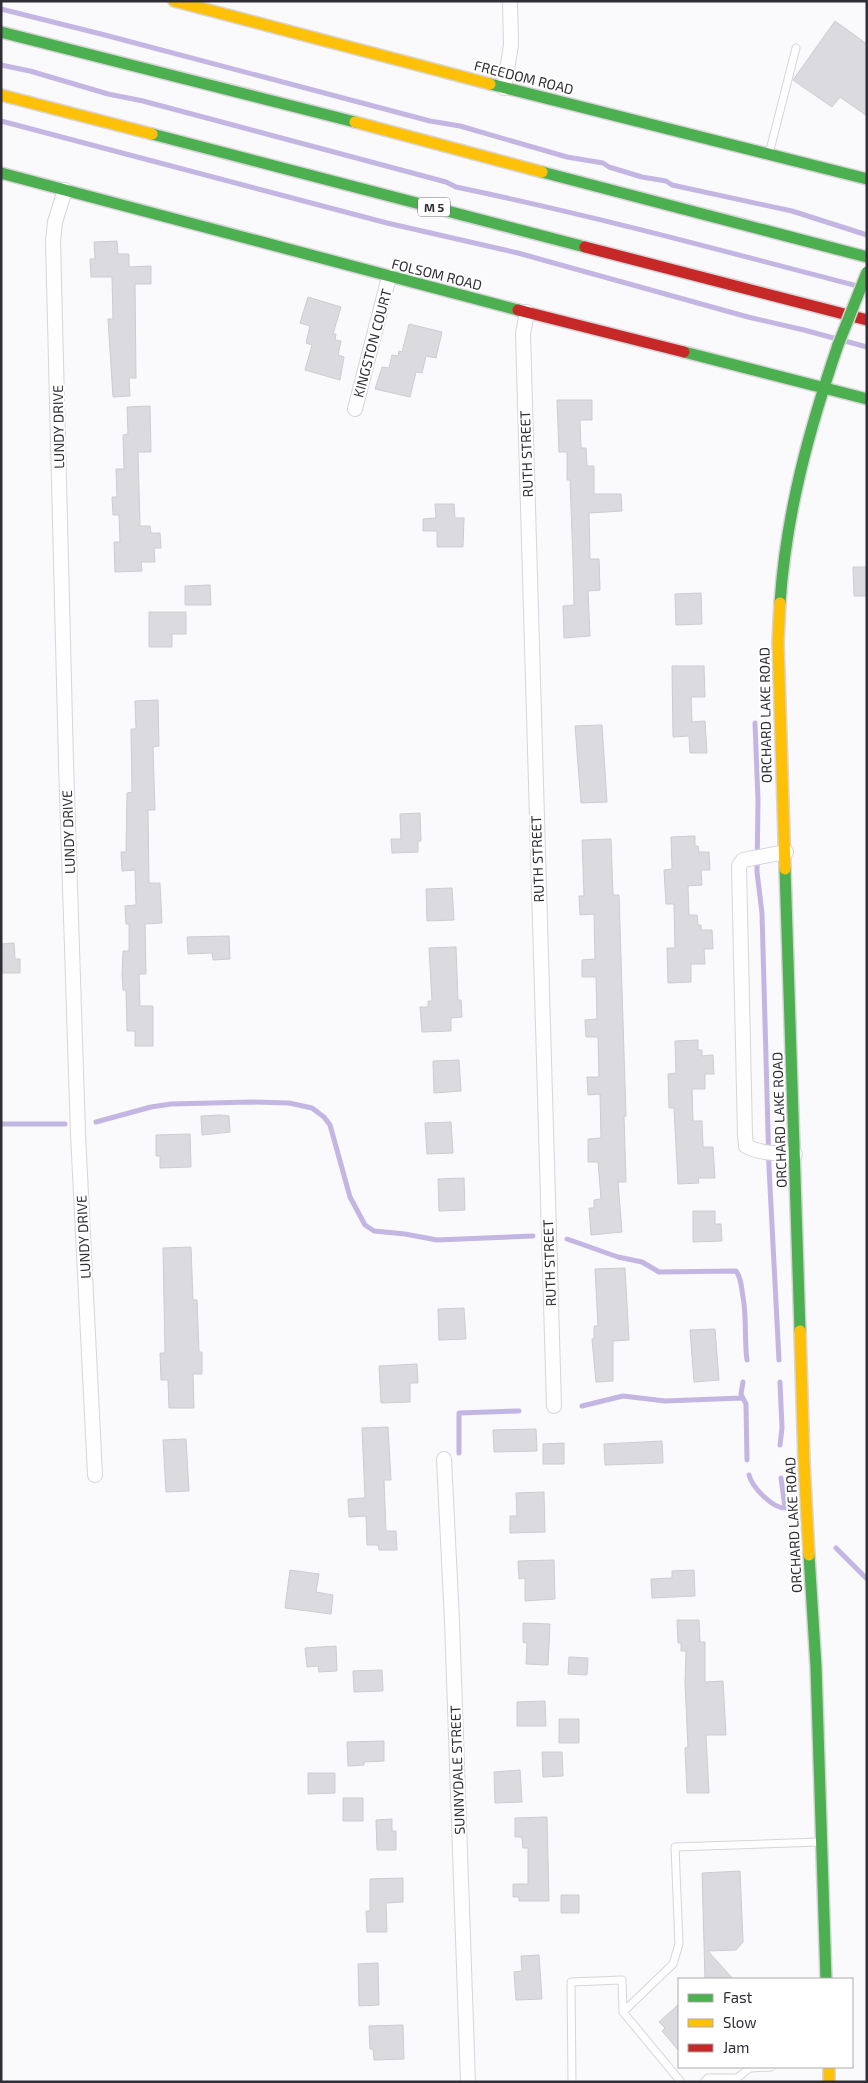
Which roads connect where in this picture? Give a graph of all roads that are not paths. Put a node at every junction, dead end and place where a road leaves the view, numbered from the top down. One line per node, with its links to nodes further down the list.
1 (174, 1): 5 (main road, FREEDOM ROAD)
2 (510, 1): 5 (street)
3 (1, 32): 11 (main road)
4 (796, 48): 7 (lane)
5 (504, 88): 7 (main road, FREEDOM ROAD)
6 (1, 95): 15 (main road, M 5)
7 (769, 154): 9 (main road, FREEDOM ROAD)
8 (1, 173): 10 (main road, FOLSOM ROAD)
9 (867, 179)
10 (66, 190): 13 (main road, FOLSOM ROAD); 23 (street, LUNDY DRIVE)
11 (867, 257)
12 (867, 272): 16 (main road, ORCHARD LAKE ROAD, bridge)
13 (389, 277): 14 (main road, FOLSOM ROAD); 18 (street, KINGSTON COURT)
14 (527, 312): 16 (main road, FOLSOM ROAD); 21 (street, RUTH STREET)
15 (867, 320)
16 (823, 388): 17 (main road, FOLSOM ROAD); 19 (main road, ORCHARD LAKE ROAD)
17 (867, 399)
18 (354, 409)
19 (786, 852): 20 (main road, ORCHARD LAKE ROAD); 20 (street)
20 (794, 1154): 24 (main road, ORCHARD LAKE ROAD)
21 (554, 1406)
22 (444, 1459): 30 (street, SUNNYDALE STREET)
23 (95, 1475)
24 (822, 1842): 25 (main road, ORCHARD LAKE ROAD); 26 (lane)
25 (826, 1978)
26 (623, 2012): 31 (lane); 32 (lane)
27 (750, 2068): 29 (lane)
28 (828, 2068): 34 (main road)
29 (737, 2080): 33 (lane)
30 (468, 2082)
31 (572, 2082)
32 (681, 2082)
33 (704, 2082)
34 (829, 2082)

